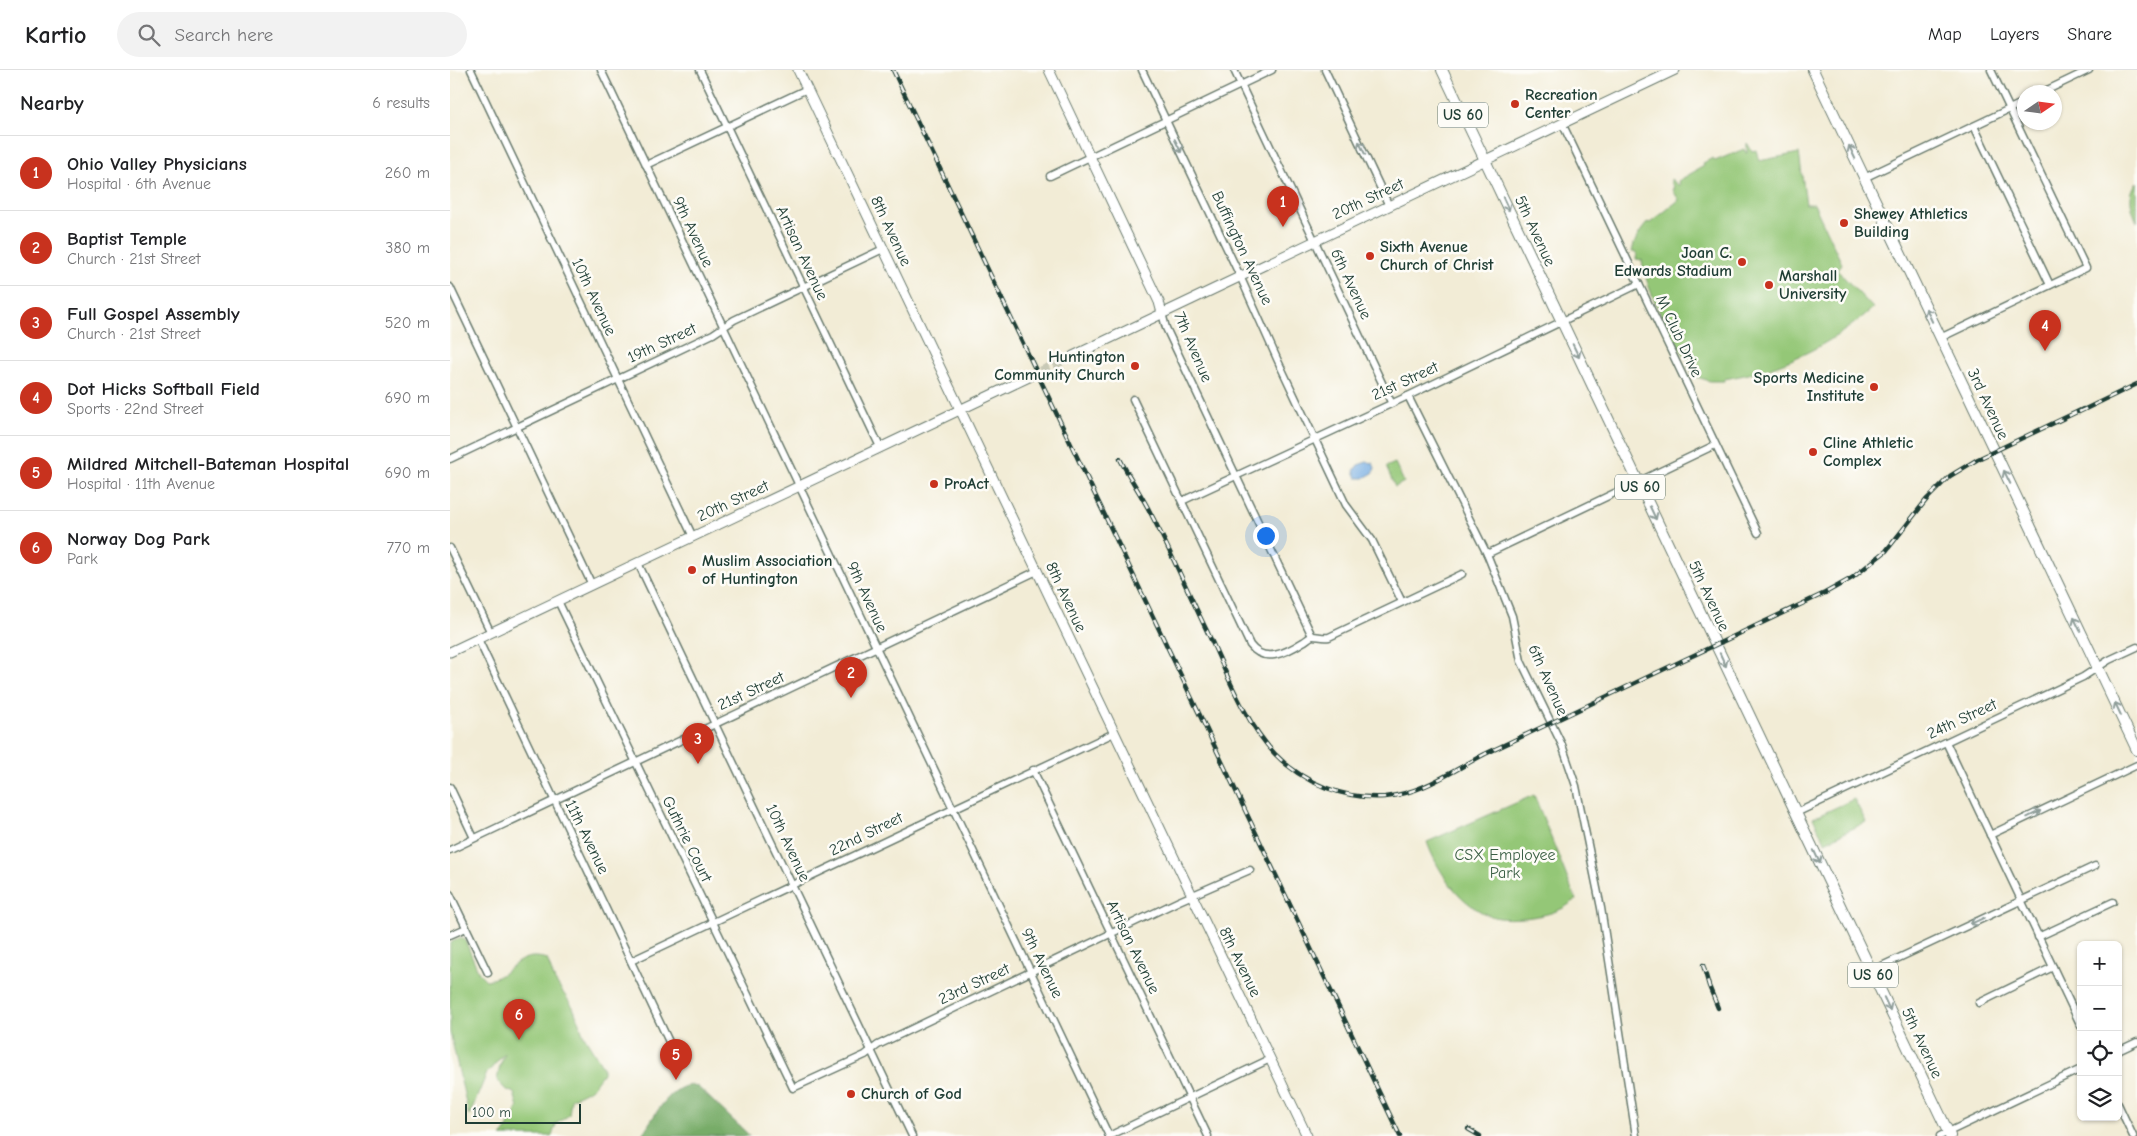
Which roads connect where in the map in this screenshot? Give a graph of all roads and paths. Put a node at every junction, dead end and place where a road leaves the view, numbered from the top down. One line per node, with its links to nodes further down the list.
1 (471, 70): 43 (street, 10th Avenue)
2 (601, 70): 26 (street, 9th Avenue)
3 (700, 70): 23 (street, Artisan Avenue)
4 (798, 70): 17 (main road, 8th Avenue)
5 (1049, 70): 24 (main road, 7th Avenue)
6 (1142, 70): 20 (street, Buffington Avenue)
7 (1234, 70): 15 (street, 6th Avenue)
8 (1272, 70): 15 (street)
9 (1325, 70): 29 (street, one-way to 9)
10 (1442, 70): 25 (main road, 5th Avenue / US 60)
11 (1674, 70): 21 (main road, 20th Street)
12 (1813, 70): 28 (main road, 3rd Avenue, one-way to 12)
13 (1991, 70): 19 (street)
14 (2089, 70): 16 (street)
15 (1241, 85): 20 (street); 30 (street, 6th Avenue)
16 (2058, 85)
17 (807, 89): 23 (street); 31 (main road, 8th Avenue)
18 (2017, 106): 19 (street)
19 (2010, 110): 22 (street); 34 (street)
20 (1166, 121): 24 (street); 32 (street, Buffington Avenue, one-way to 32)
21 (1562, 123): 25 (main road, 20th Street); 33 (street, M Club Drive)
22 (1974, 126): 28 (street); 34 (street)
23 (727, 127): 26 (street); 36 (street, Artisan Avenue)
24 (1090, 156): 27 (street); 37 (main road, 7th Avenue)
25 (1485, 160): 29 (main road, 20th Street); 38 (main road, 5th Avenue / US 60, one-way to 38)
26 (646, 165): 39 (street, 9th Avenue)
27 (1050, 176)
28 (1864, 178): 40 (main road, 3rd Avenue, one-way to 28)
29 (1389, 206): 30 (main road, 20th Street)
30 (1315, 241): 32 (main road, 20th Street); 46 (street, 6th Avenue)
31 (883, 249): 36 (street, 19th Street); 47 (main road, 8th Avenue)
32 (1240, 276): 37 (main road, 20th Street); 49 (street, Buffington Avenue)
33 (1639, 284): 38 (street, 21st Street); 50 (street, M Club Drive)
34 (2050, 285): 40 (street)
35 (450, 287): 48 (street)
36 (803, 287): 39 (street, 19th Street); 51 (street, Artisan Avenue)
37 (1162, 313): 41 (main road, 20th Street); 53 (street, 7th Avenue)
38 (1561, 321): 44 (street, 21st Street); 54 (main road, 5th Avenue / US 60, one-way to 54)
39 (724, 327): 43 (street, 19th Street); 55 (street, 9th Avenue)
40 (1940, 338): 73 (main road, 3rd Avenue, one-way to 40)
41 (1073, 356)
42 (1028, 377): 47 (main road, 20th Street)
43 (618, 378): 48 (street, 19th Street); 58 (street, 10th Avenue)
44 (1408, 396): 46 (street, 21st Street); 60 (street, 6th Avenue)
45 (1133, 399): 56 (street)
46 (1391, 402): 49 (street, 21st Street)
47 (960, 410): 51 (main road, 20th Street); 62 (main road, 8th Avenue)
48 (517, 427): 52 (street, 19th Street); 64 (street)
49 (1315, 439): 53 (street, 21st Street); 66 (street, Buffington Avenue)
50 (1715, 445): 54 (street); 57 (street, M Club Drive)
51 (880, 447): 55 (main road, 20th Street)
52 (450, 459)
53 (1236, 476): 56 (street, 21st Street); 68 (street, 7th Avenue)
54 (1638, 482): 60 (street); 84 (main road, 5th Avenue / US 60, one-way to 84)
55 (799, 486): 58 (main road, 20th Street); 70 (street, 9th Avenue)
56 (1182, 501): 68 (street)
57 (1758, 533)
58 (693, 537): 61 (main road, 20th Street)
59 (450, 548): 67 (street)
60 (1488, 554): 121 (street, 6th Avenue)
61 (638, 563): 64 (main road, 20th Street); 74 (street, 10th Avenue)
62 (1037, 571): 70 (street, 21st Street); 75 (main road, 8th Avenue)
63 (1462, 574): 66 (street)
64 (592, 585): 65 (main road, 20th Street)
65 (558, 601): 67 (main road, 20th Street); 78 (street, Guthrie Court)
66 (1402, 602): 68 (street)
67 (491, 633): 69 (main road, 20th Street)
68 (1312, 636)
69 (478, 639): 72 (main road, 20th Street); 82 (street, 11th Avenue)
70 (876, 647): 74 (street, 21st Street); 83 (street, 9th Avenue)
71 (2137, 647): 73 (street, 24th Street)
72 (450, 652)
73 (2098, 668): 76 (street, 24th Street); 77 (main road, 3rd Avenue, one-way to 73)
74 (716, 724): 78 (street, 21st Street); 90 (street, 10th Avenue)
75 (1114, 733): 80 (street, 22nd Street); 92 (main road, 8th Avenue)
76 (1946, 742): 84 (street, 24th Street); 85 (street)
77 (2137, 750)
78 (635, 761): 82 (street, 21st Street); 95 (street, Guthrie Court)
79 (2137, 765): 85 (street, one-way to 79)
80 (1033, 770): 83 (street, 22nd Street); 97 (street, Artisan Avenue)
81 (450, 787): 86 (street)
82 (554, 800): 86 (street, 21st Street); 100 (street, 11th Avenue)
83 (953, 808): 90 (street, 22nd Street); 103 (street, 9th Avenue)
84 (1796, 813): 102 (main road, 5th Avenue / US 60, one-way to 102)
85 (1990, 835): 93 (street)
86 (474, 838): 87 (street, 21st Street)
87 (450, 850)
88 (2095, 866): 93 (street)
89 (1250, 870): 92 (street, 23rd Street)
90 (792, 885): 95 (street, 22nd Street); 110 (street, 10th Avenue)
91 (450, 894): 96 (street)
92 (1192, 897): 97 (street, 23rd Street); 111 (main road, 8th Avenue)
93 (2021, 900): 99 (street); 102 (street, one-way to 102)
94 (2112, 902): 99 (street)
95 (712, 923): 100 (street, 22nd Street); 113 (street, Guthrie Court)
96 (466, 928): 98 (street); 104 (street)
97 (1111, 933): 103 (street, 23rd Street); 114 (street, Artisan Avenue)
98 (450, 935)
99 (2038, 937): 101 (street)
100 (631, 961): 108 (street, 11th Avenue)
101 (2053, 967): 105 (street); 106 (street)
102 (1871, 971): 116 (main road, 5th Avenue / US 60, one-way to 116)
103 (1031, 972): 110 (street, 23rd Street); 118 (street, 9th Avenue)
104 (488, 973)
105 (1979, 1003)
106 (2077, 1018)
107 (2137, 1042): 109 (street)
108 (672, 1046)
109 (2122, 1049)
110 (871, 1050): 113 (street, 23rd Street); 117 (street, 10th Avenue)
111 (1270, 1059): 114 (street); 120 (main road, 8th Avenue)
112 (2077, 1071): 116 (street)
113 (793, 1088)
114 (1190, 1098): 118 (street); 119 (street, Artisan Avenue)
115 (2122, 1113): 122 (street)
116 (1946, 1135)
117 (912, 1136)
118 (1109, 1136)
119 (1208, 1136)
120 (1307, 1136)
121 (1636, 1136)
122 (2133, 1136)

